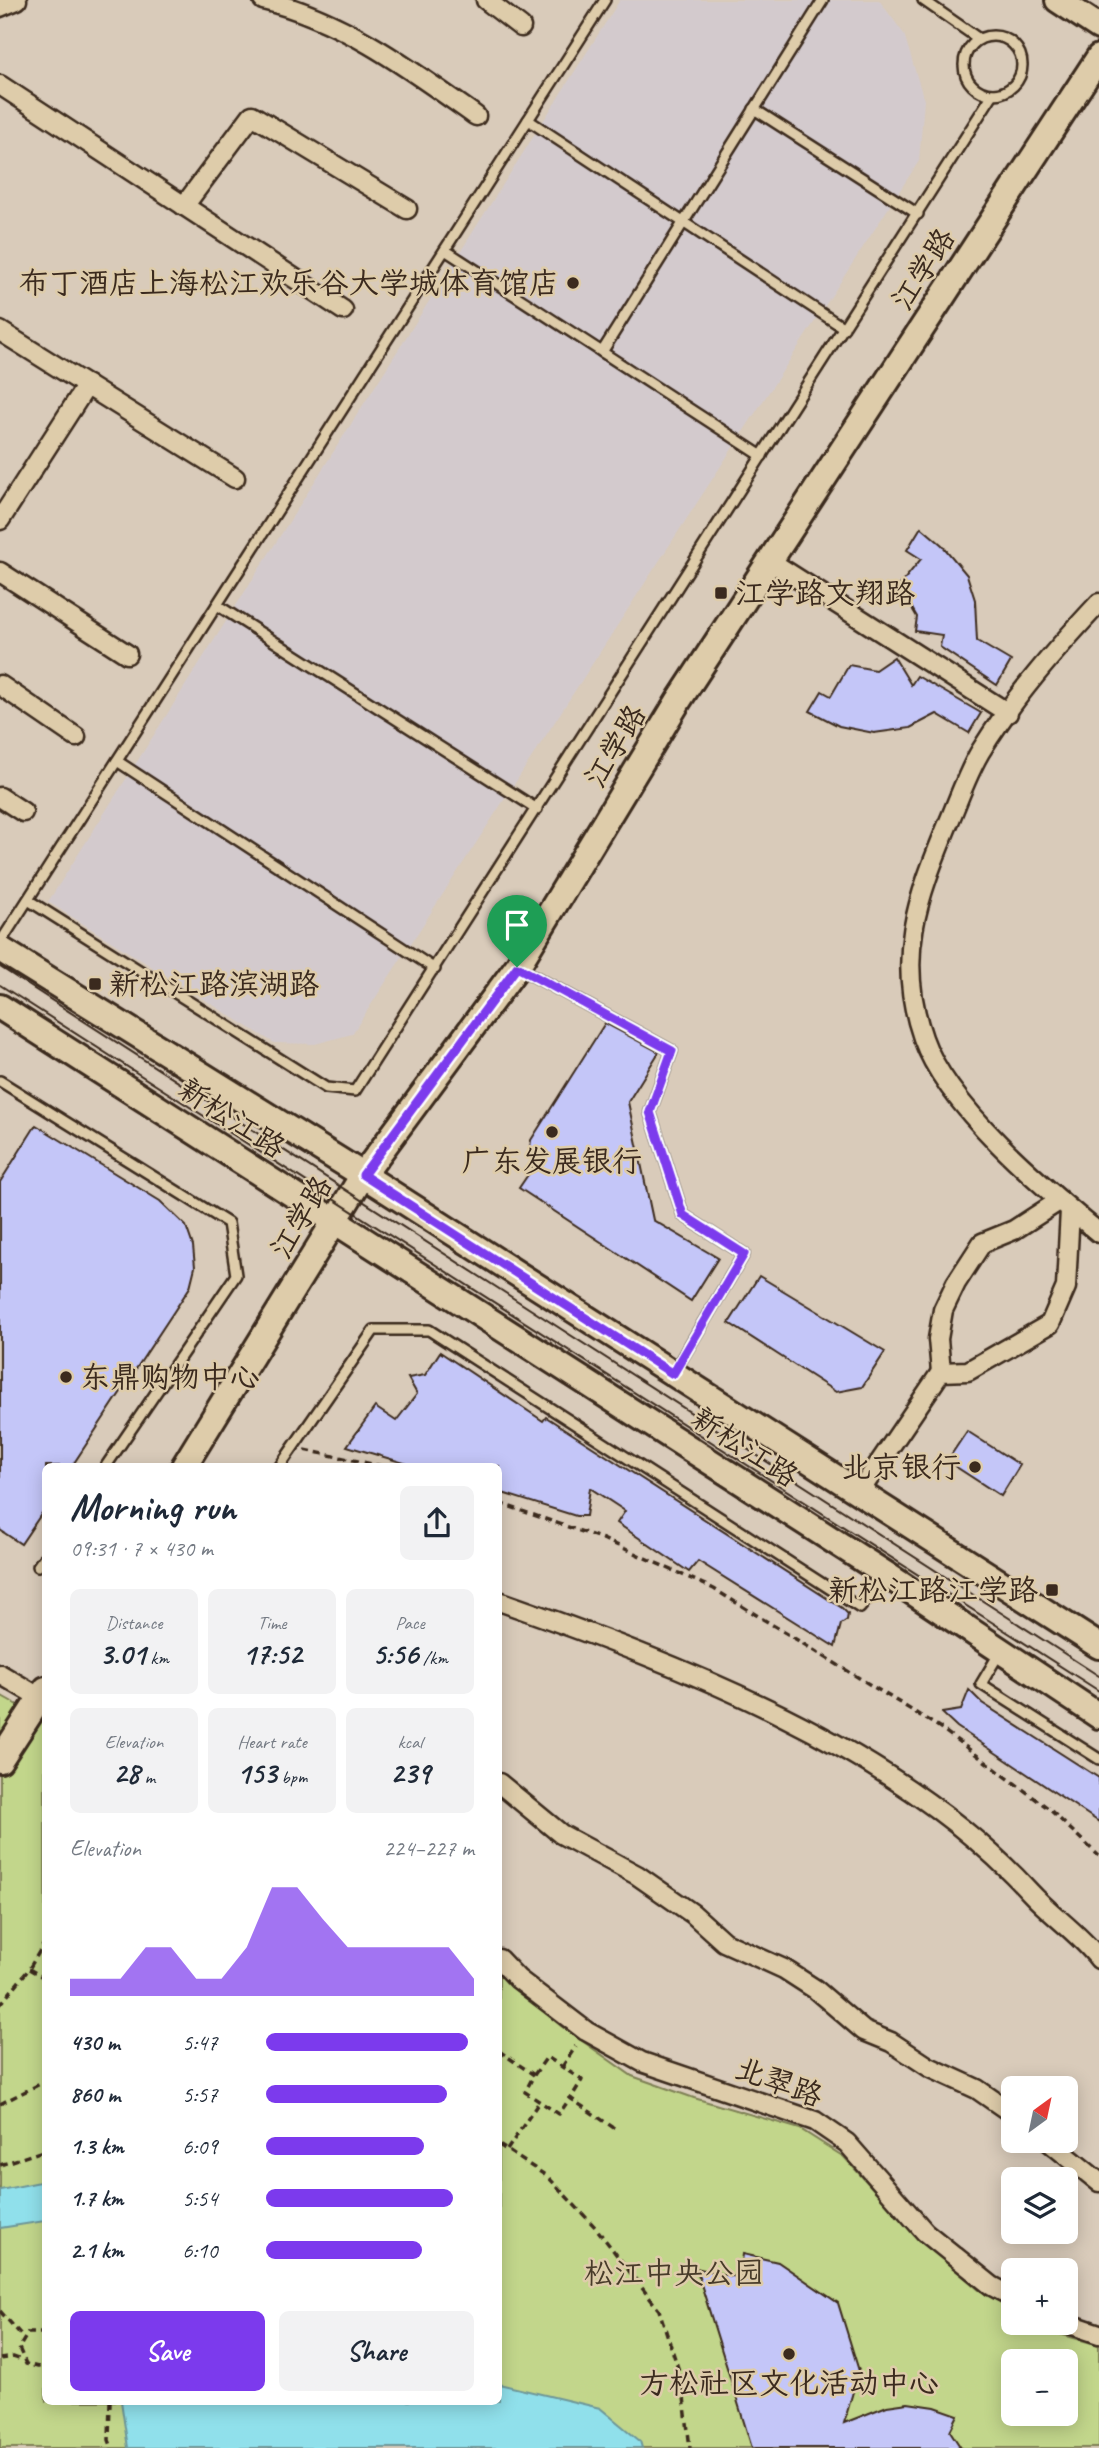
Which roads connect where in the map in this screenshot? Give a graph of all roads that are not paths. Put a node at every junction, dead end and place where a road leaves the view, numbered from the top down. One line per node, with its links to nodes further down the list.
1 (17, 0): 8 (street)
2 (263, 0): 16 (street)
3 (486, 0): 9 (street)
4 (606, 0): 17 (lane)
5 (823, 0): 15 (lane)
6 (923, 0): 11 (lane)
7 (1058, 0): 10 (main road)
8 (0, 7)
9 (521, 27)
10 (1099, 27)
11 (979, 39): 14 (lane); 14 (lane)
12 (1099, 57): 31 (main road, 江学路)
13 (0, 85): 18 (street)
14 (993, 94): 20 (lane)
15 (754, 108): 20 (lane); 21 (lane)
16 (476, 116)
17 (528, 120): 21 (lane); 22 (lane)
18 (184, 206): 19 (street); 23 (street)
19 (407, 209)
20 (918, 214): 24 (lane)
21 (683, 222): 24 (lane); 26 (lane)
22 (445, 250): 26 (lane); 34 (lane)
23 (343, 310)
24 (844, 328): 28 (lane)
25 (0, 331): 27 (street)
26 (601, 352): 28 (lane)
27 (87, 386): 29 (street); 30 (street)
28 (762, 456): 41 (lane)
29 (234, 478)
30 (0, 520)
31 (770, 561): 37 (street); 46 (main road, 江学路)
32 (2, 579): 35 (street)
33 (1099, 603): 37 (street)
34 (217, 605): 39 (lane); 41 (lane)
35 (127, 654)
36 (0, 685): 38 (street)
37 (1008, 713): 51 (street)
38 (76, 737)
39 (117, 761): 43 (lane); 47 (lane)
40 (0, 797): 42 (street)
41 (537, 809): 47 (lane)
42 (23, 812)
43 (28, 900): 44 (lane); 47 (lane)
44 (0, 943)
45 (0, 949): 50 (main road, 新松江路)
46 (517, 967): 50 (main road, 江学路); 55 (lane)
47 (435, 969)
48 (0, 1007): 52 (main road, 新松江路)
49 (0, 1081): 56 (lane)
50 (363, 1175): 52 (main road, 江学路); 55 (main road, 新松江路)
51 (1065, 1205): 53 (street); 54 (street); 54 (street)
52 (336, 1222): 57 (main road, 江学路); 62 (main road, 新松江路)
53 (1099, 1233)
54 (941, 1372): 59 (street)
55 (673, 1374): 59 (main road, 新松江路)
56 (108, 1463)
57 (186, 1463)
58 (282, 1463): 62 (lane)
59 (859, 1494): 64 (main road, 新松江路)
60 (42, 1560): 61 (lane)
61 (38, 1566)
62 (887, 1575): 65 (main road, 新松江路)
63 (502, 1602): 73 (street)
64 (1099, 1646)
65 (1001, 1651): 69 (main road, 新松江路); 70 (lane)
66 (0, 1674): 67 (street)
67 (42, 1695)
68 (42, 1699): 71 (main road)
69 (1099, 1716)
70 (1099, 1759)
71 (0, 1760)
72 (502, 1785): 75 (street)
73 (1099, 1959)
74 (502, 1962): 78 (street, 北翠路)
75 (1001, 2106)
76 (1063, 2153): 77 (street)
77 (1099, 2182)
78 (1001, 2291)
79 (1078, 2327): 80 (street)
80 (1099, 2334)

